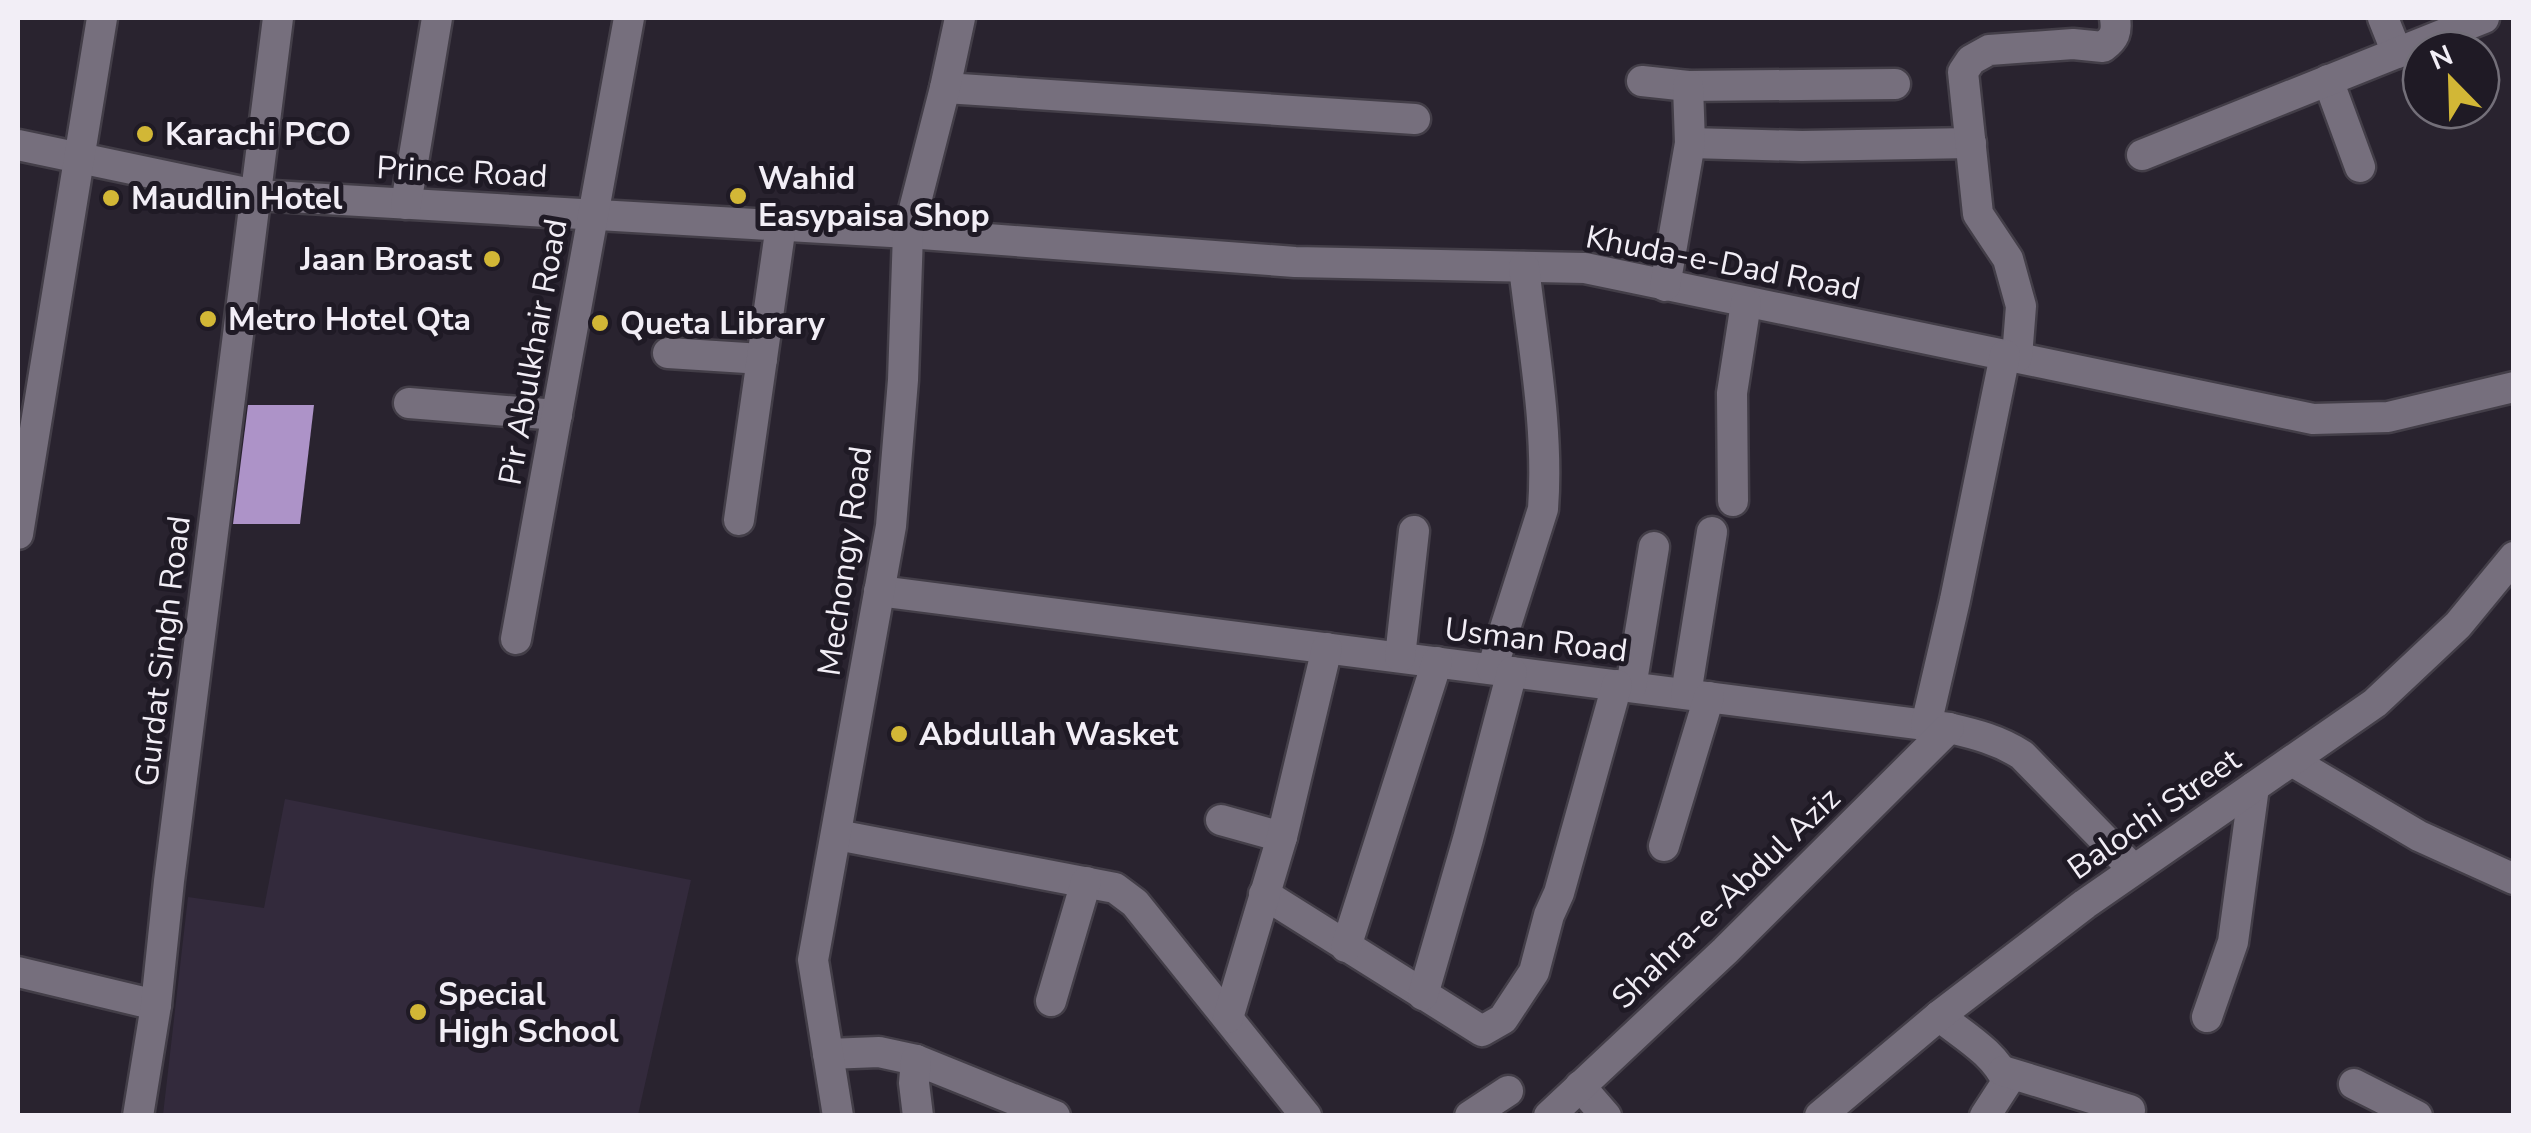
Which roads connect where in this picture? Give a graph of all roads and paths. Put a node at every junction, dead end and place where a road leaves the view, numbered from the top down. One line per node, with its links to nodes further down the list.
1 (102, 18): 20 (street)
2 (278, 18): 22 (street, Gurdat Singh Road)
3 (438, 18): 23 (street)
4 (629, 18): 24 (street, Pir Abulkhair Road)
5 (960, 18): 14 (street, Mechongy Road)
6 (2116, 18): 17 (street)
7 (2383, 18): 9 (street)
8 (2484, 18): 9 (street)
9 (2396, 52): 10 (street)
10 (2328, 80): 19 (street); 21 (street)
11 (1642, 81): 13 (street)
12 (1895, 84): 13 (street)
13 (1688, 86): 16 (street)
14 (945, 88): 15 (street); 26 (street, Mechongy Road)
15 (1415, 119)
16 (1690, 142): 17 (street); 28 (street)
17 (1970, 144): 31 (street)
18 (18, 145): 20 (street, Prince Road)
19 (2142, 155)
20 (80, 158): 22 (street, Prince Road); 40 (street)
21 (2360, 167)
22 (256, 194): 23 (street, Prince Road); 66 (street, Gurdat Singh Road)
23 (406, 204): 24 (street, Prince Road)
24 (594, 215): 25 (street, Prince Road); 35 (street, Pir Abulkhair Road)
25 (781, 226): 26 (street, Prince Road); 32 (street)
26 (908, 233): 27 (street, Khuda-e-Dad Road); 43 (street, Mechongy Road)
27 (1524, 267): 28 (street, Khuda-e-Dad Road); 48 (street)
28 (1665, 286): 29 (street, Khuda-e-Dad Road)
29 (1746, 303): 31 (street, Khuda-e-Dad Road); 36 (street)
30 (668, 352): 32 (street)
31 (2011, 356): 33 (street, Khuda-e-Dad Road); 51 (street)
32 (762, 359): 37 (street)
33 (2514, 386)
34 (408, 402): 35 (street)
35 (557, 415): 44 (street, Pir Abulkhair Road)
36 (1732, 501)
37 (739, 520)
38 (1414, 531): 46 (street)
39 (1712, 532): 50 (street)
40 (18, 534)
41 (1654, 547): 49 (street)
42 (2514, 557): 52 (street, Balochi Street)
43 (879, 591): 45 (street, Usman Road); 55 (street, Mechongy Road)
44 (516, 639)
45 (1327, 648): 46 (street, Usman Road); 56 (street)
46 (1400, 658): 47 (street, Usman Road)
47 (1437, 662): 48 (street, Usman Road); 62 (street)
48 (1502, 670): 49 (street, Usman Road); 64 (street)
49 (1624, 686): 50 (street, Usman Road); 64 (street)
50 (1698, 696): 51 (street, Usman Road); 57 (street)
51 (1938, 726): 58 (street, Usman Road); 74 (street, Shahra-e-Abdul Aziz)
52 (2292, 761): 53 (street, Balochi Street); 59 (street)
53 (2254, 787): 58 (street, Balochi Street); 68 (street)
54 (1221, 820): 56 (street)
55 (836, 835): 60 (street); 70 (street, Mechongy Road)
56 (1282, 837): 61 (street)
57 (1664, 846)
58 (2133, 870): 67 (street, Balochi Street)
59 (2514, 879)
60 (1086, 882): 65 (street); 69 (street)
61 (1264, 894): 62 (street); 69 (street)
62 (1346, 947): 64 (street)
63 (18, 972): 66 (street)
64 (1422, 995)
65 (1052, 1001)
66 (156, 1005): 77 (street, Gurdat Singh Road)
67 (1940, 1016): 72 (street); 85 (street, Balochi Street)
68 (2206, 1017)
69 (1228, 1018): 81 (street)
70 (828, 1054): 71 (street); 78 (street, Mechongy Road)
71 (916, 1060): 79 (street); 80 (street)
72 (2002, 1071): 76 (street); 86 (street)
73 (2354, 1084): 87 (street)
74 (1580, 1086): 83 (street, Shahra-e-Abdul Aziz); 84 (street)
75 (1508, 1091): 82 (street)
76 (2130, 1110)
77 (138, 1116)
78 (838, 1116)
79 (918, 1116)
80 (1055, 1116)
81 (1306, 1116)
82 (1470, 1116)
83 (1548, 1116)
84 (1606, 1116)
85 (1820, 1116)
86 (1985, 1116)
87 (2418, 1116)

